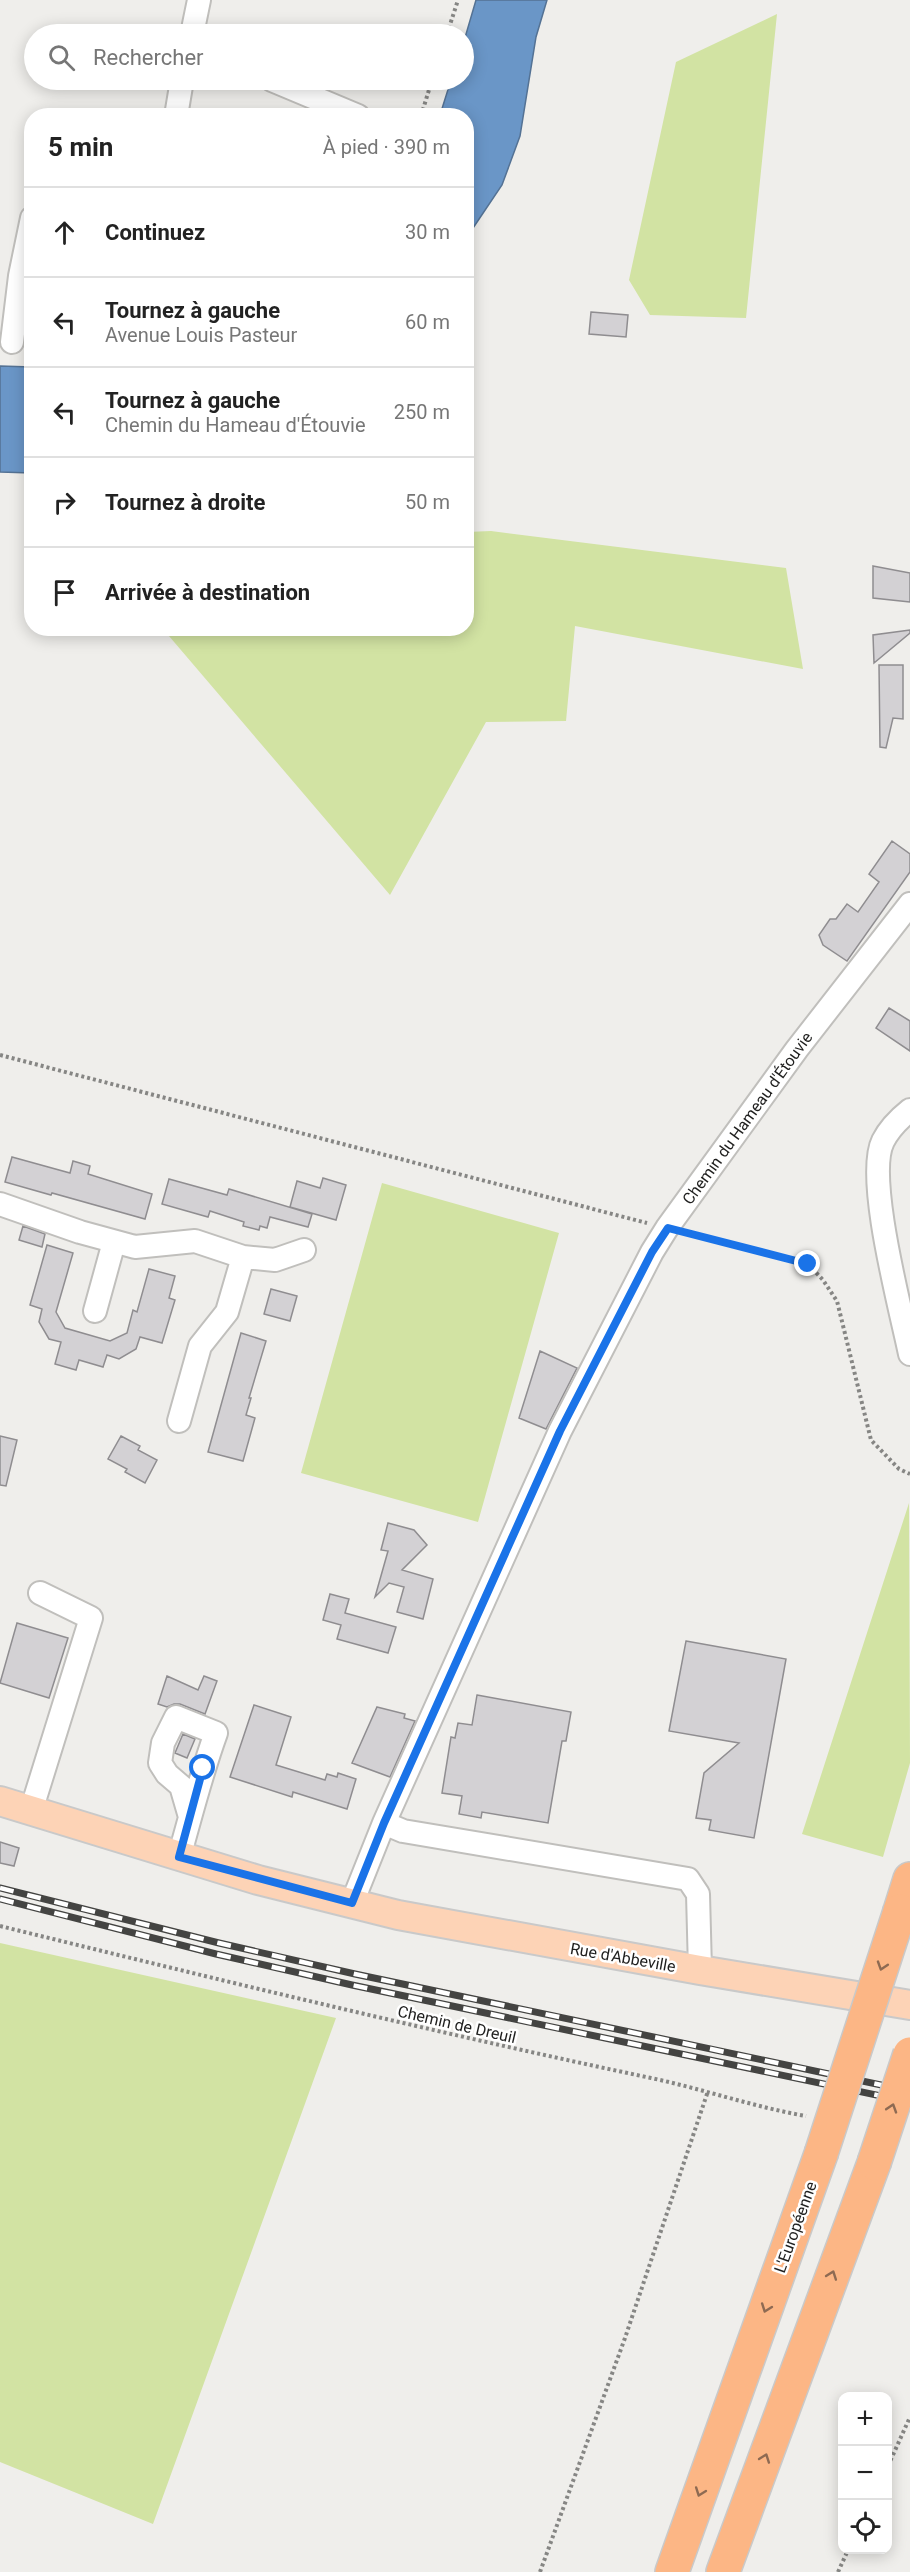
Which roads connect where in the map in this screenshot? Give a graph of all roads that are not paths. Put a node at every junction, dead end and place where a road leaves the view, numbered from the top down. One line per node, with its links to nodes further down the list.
1 (199, 0): 2 (street)
2 (194, 24)
3 (180, 90): 5 (street)
4 (296, 90): 6 (street)
5 (177, 108)
6 (339, 108)
7 (24, 257): 8 (street)
8 (12, 342)
9 (910, 904): 24 (street, Chemin du Hameau d'Étouvie)
10 (910, 1110): 12 (street)
11 (910, 1128): 12 (street)
12 (878, 1164): 18 (street)
13 (0, 1204): 14 (street)
14 (114, 1242): 16 (street); 17 (street)
15 (304, 1250): 16 (street)
16 (243, 1257): 19 (street)
17 (95, 1311)
18 (910, 1354)
19 (179, 1421)
20 (40, 1593): 22 (street)
21 (0, 1801): 22 (main road, Rue d'Abbeville)
22 (31, 1811): 25 (main road, Rue d'Abbeville)
23 (190, 1817): 25 (street)
24 (384, 1823): 27 (street, Chemin du Hameau d'Étouvie); 28 (street)
25 (179, 1857): 27 (main road, Rue d'Abbeville)
26 (910, 1879): 31 (highway, L'Européenne, one-way to 31, bridge)
27 (345, 1901): 28 (main road, Rue d'Abbeville)
28 (700, 1970): 29 (main road, Rue d'Abbeville)
29 (910, 2005)
30 (910, 2054): 32 (highway, one-way to 30, bridge)
31 (672, 2572)
32 (723, 2572)

